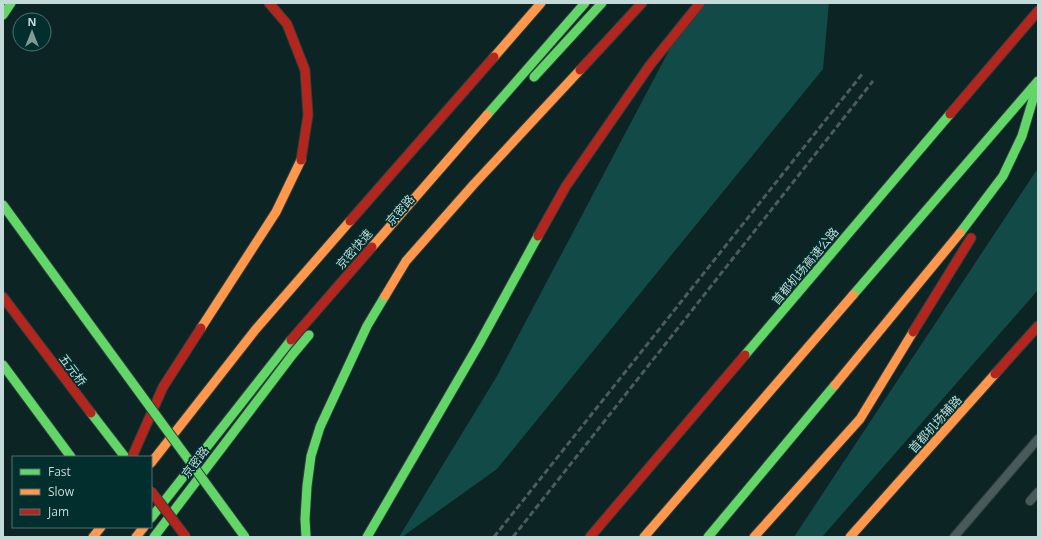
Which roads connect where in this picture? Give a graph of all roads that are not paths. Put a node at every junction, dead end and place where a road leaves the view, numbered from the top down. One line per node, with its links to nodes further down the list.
1 (12, 3): 9 (main road)
2 (269, 3): 27 (main road)
3 (541, 3): 23 (main road); 28 (main road, 京密快速)
4 (585, 3): 33 (main road, 京密快速, bridge)
5 (602, 3): 11 (main road)
6 (642, 3): 43 (main road)
7 (700, 3): 44 (main road)
8 (1038, 11): 45 (main road, 首都机场高速公路)
9 (3, 15)
10 (1038, 82): 46 (main road); 47 (main road)
11 (528, 83)
12 (497, 117): 16 (main road, 京密路)
13 (1030, 141): 15 (main road)
14 (3, 205): 42 (main road, bridge)
15 (984, 216)
16 (410, 218)
17 (976, 229): 22 (main road)
18 (3, 297): 26 (main road, 五元桥)
19 (1038, 326): 49 (main road, 首都机场辅路)
20 (313, 330): 40 (main road, 京密路)
21 (3, 365): 25 (main road)
22 (860, 419): 31 (main road); 48 (main road)
23 (157, 439)
24 (1038, 440): 50 (lane)
25 (70, 456)
26 (124, 456)
27 (132, 456)
28 (152, 462)
29 (152, 492): 41 (main road, bridge)
30 (1038, 492): 32 (lane)
31 (800, 500)
32 (1030, 501)
33 (152, 517)
34 (89, 528): 37 (main road)
35 (100, 528): 38 (main road)
36 (143, 528): 39 (main road)
37 (84, 537)
38 (93, 537)
39 (136, 537)
40 (154, 537)
41 (186, 537)
42 (244, 537)
43 (306, 537)
44 (367, 537)
45 (590, 537)
46 (644, 537)
47 (708, 537)
48 (754, 537)
49 (850, 537)
50 (954, 537)

